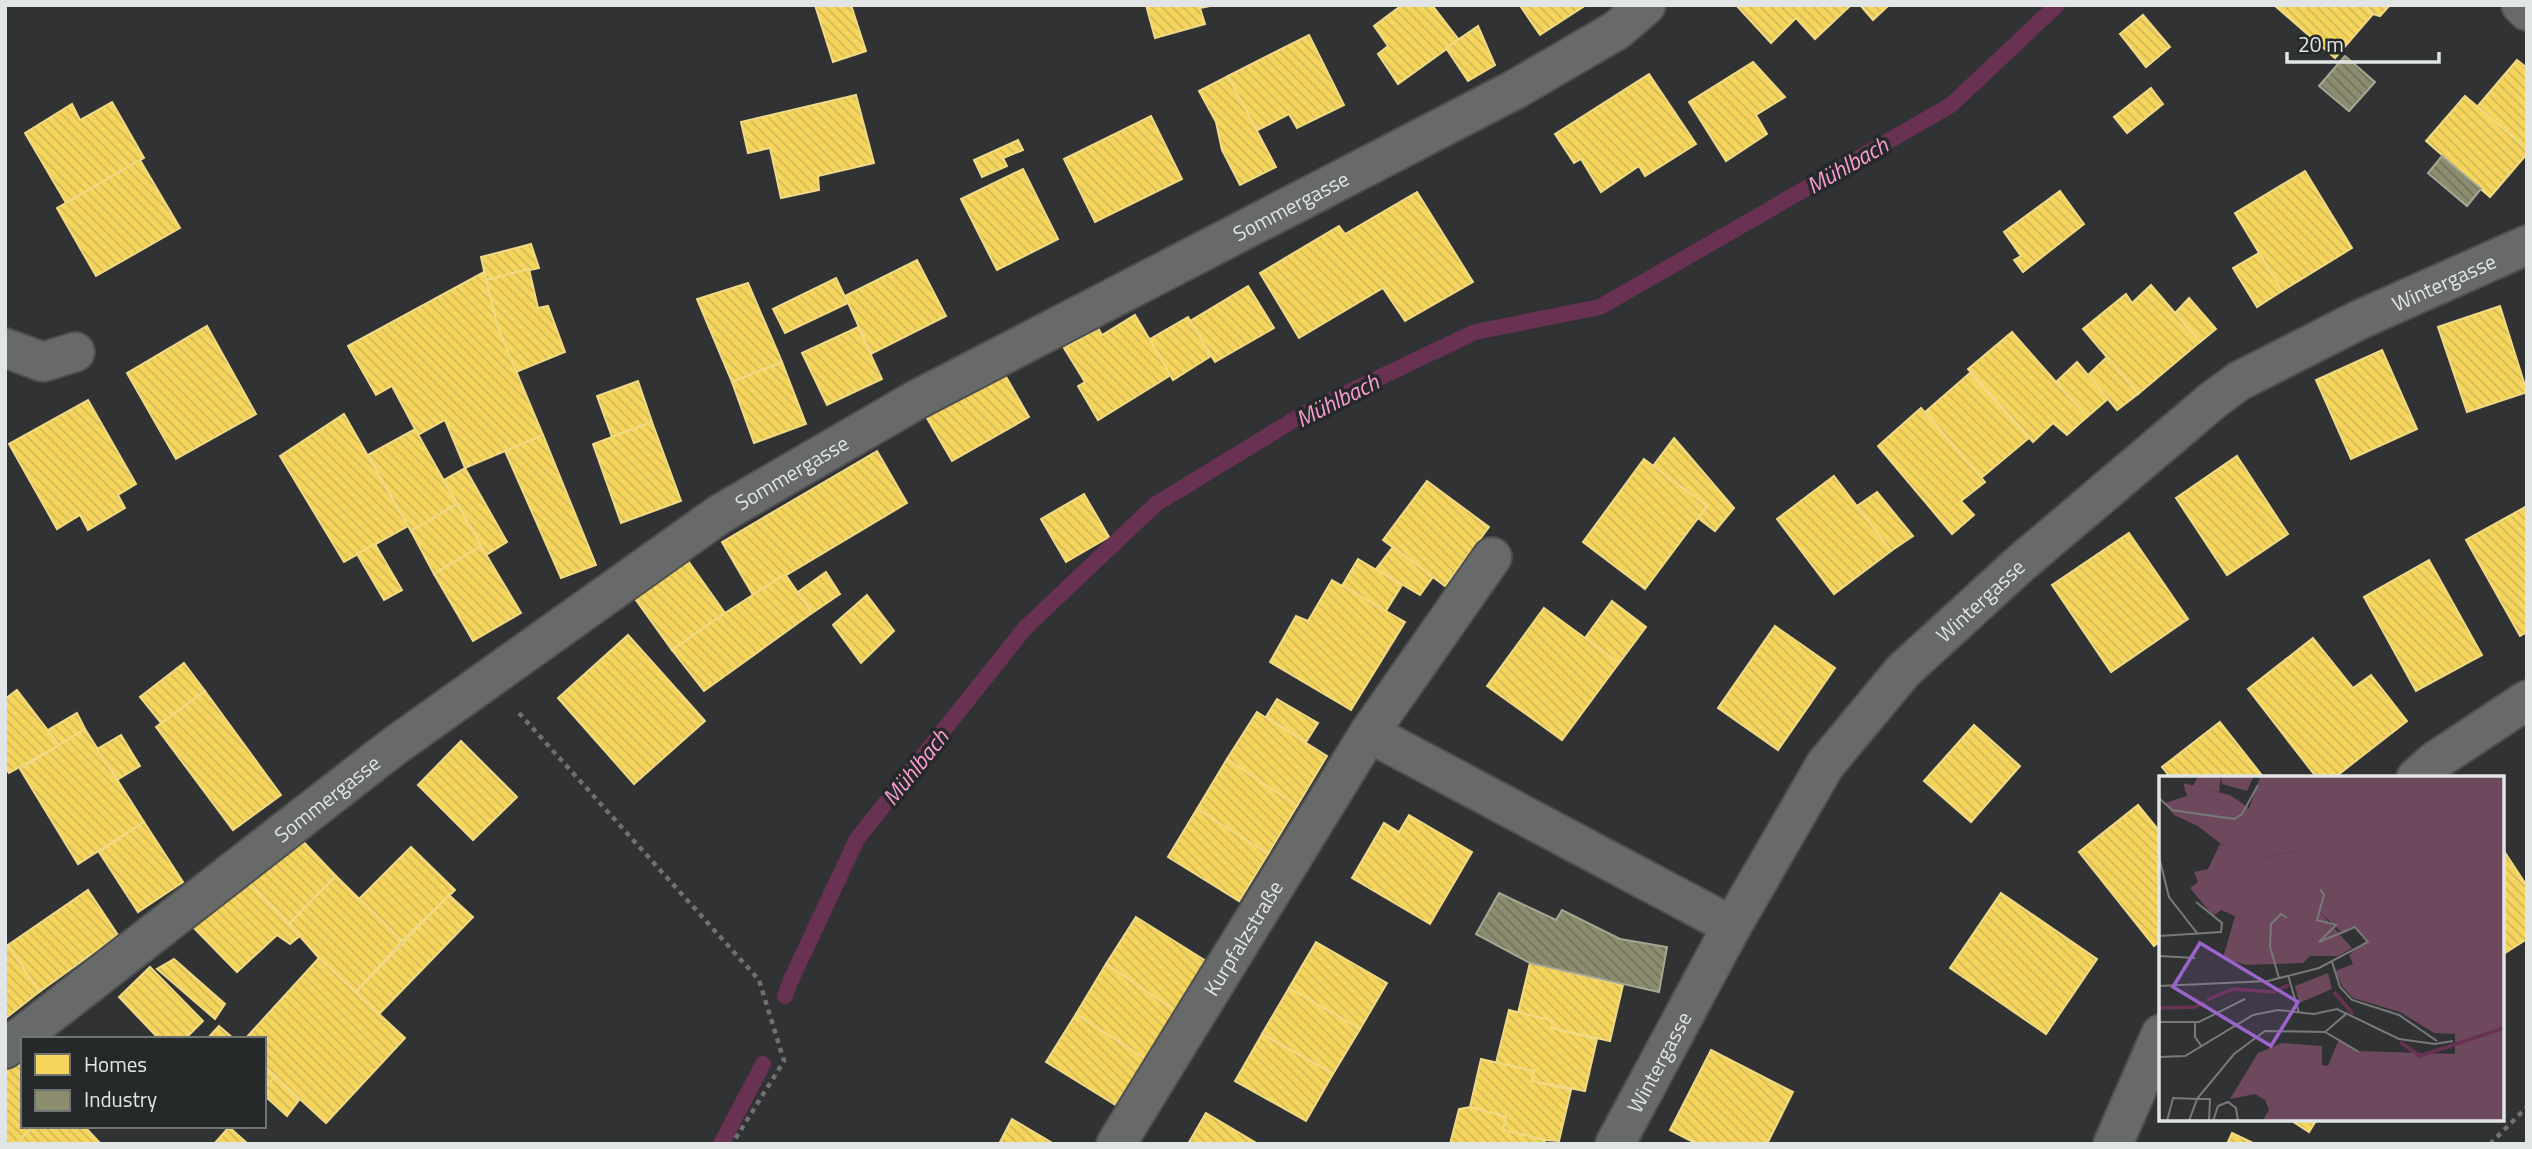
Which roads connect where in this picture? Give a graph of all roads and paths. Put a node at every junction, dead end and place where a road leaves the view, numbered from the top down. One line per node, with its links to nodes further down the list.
1 (1646, 5): 8 (street, Sommergasse)
2 (2521, 5): 3 (street)
3 (2527, 10)
4 (2527, 245): 12 (street, Wintergasse)
5 (5, 348): 6 (street)
6 (75, 352)
7 (1492, 557): 10 (street, Kurpfalzstraße)
8 (488, 679): 14 (street, Sommergasse); 16 (path)
9 (2527, 700): 11 (street)
10 (1369, 733): 12 (street); 17 (street, Kurpfalzstraße)
11 (2418, 776)
12 (1732, 926): 18 (street, Wintergasse)
13 (2159, 1039): 19 (street)
14 (5, 1049)
15 (2527, 1107): 20 (path)
16 (733, 1144)
17 (1116, 1144)
18 (1615, 1144)
19 (2113, 1144)
20 (2490, 1144)

